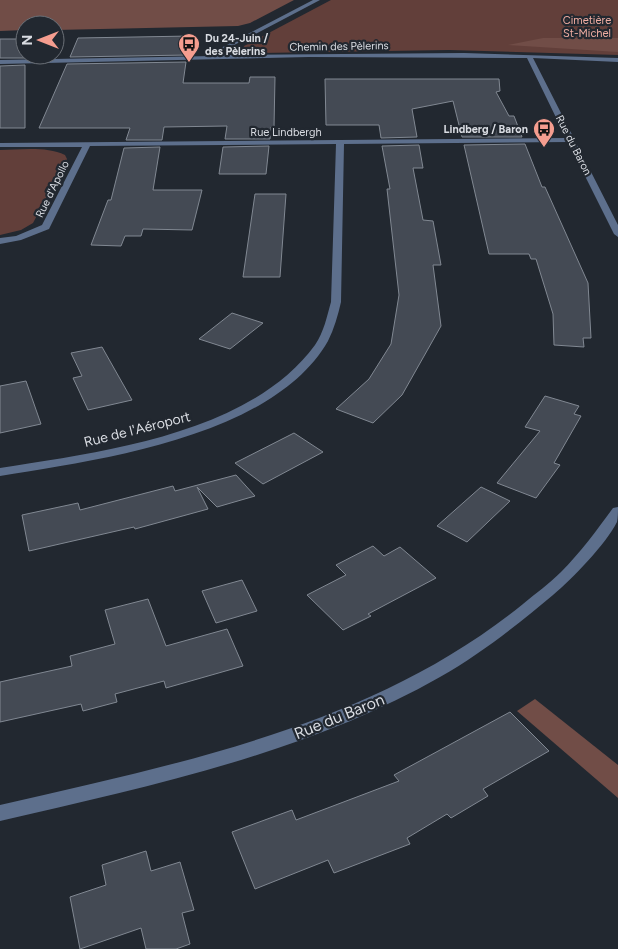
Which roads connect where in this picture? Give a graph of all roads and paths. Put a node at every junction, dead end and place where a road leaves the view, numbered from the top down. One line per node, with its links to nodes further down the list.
1 (317, 0): 3 (street)
2 (529, 56): 3 (street, Chemin des Pèlerins); 4 (street, Chemin des Pèlerins); 6 (street, Rue du Baron)
3 (216, 58): 5 (street, Chemin des Pèlerins)
4 (618, 60)
5 (0, 62)
6 (572, 140): 7 (street, Rue Lindbergh); 10 (street, Rue du Baron)
7 (340, 143): 8 (street, Rue Lindbergh); 12 (street, Rue de l'Aéroport)
8 (87, 144): 9 (street, Rue Lindbergh); 11 (street, Rue d'Apollo)
9 (0, 145)
10 (618, 234)
11 (0, 241)
12 (0, 472)
13 (618, 511): 14 (street, Rue du Baron)
14 (0, 813)

